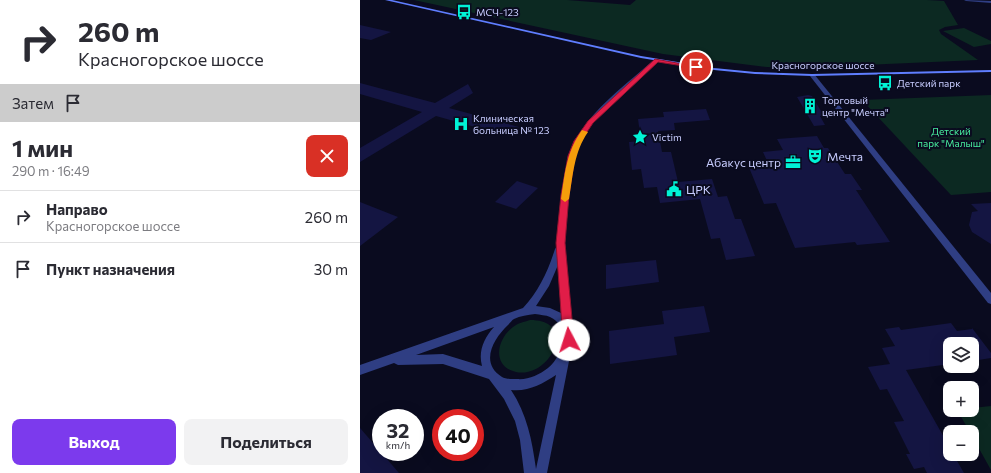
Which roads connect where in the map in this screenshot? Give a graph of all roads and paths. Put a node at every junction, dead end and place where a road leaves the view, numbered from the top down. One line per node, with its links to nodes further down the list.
1 (387, 0): 4 (main road, Красногорское шоссе)
2 (966, 0): 3 (street)
3 (991, 2)
4 (657, 60): 6 (main road, Красногорское шоссе); 7 (street)
5 (991, 71): 6 (main road, Красногорское шоссе)
6 (812, 75): 8 (street)
7 (561, 243): 9 (street); 10 (street)
8 (991, 300)
9 (522, 313): 10 (street); 12 (street); 14 (street)
10 (568, 330): 11 (street)
11 (567, 350): 14 (street); 16 (street)
12 (393, 360): 13 (street); 14 (street)
13 (360, 370)
14 (494, 377): 15 (street)
15 (530, 473)
16 (541, 473)

